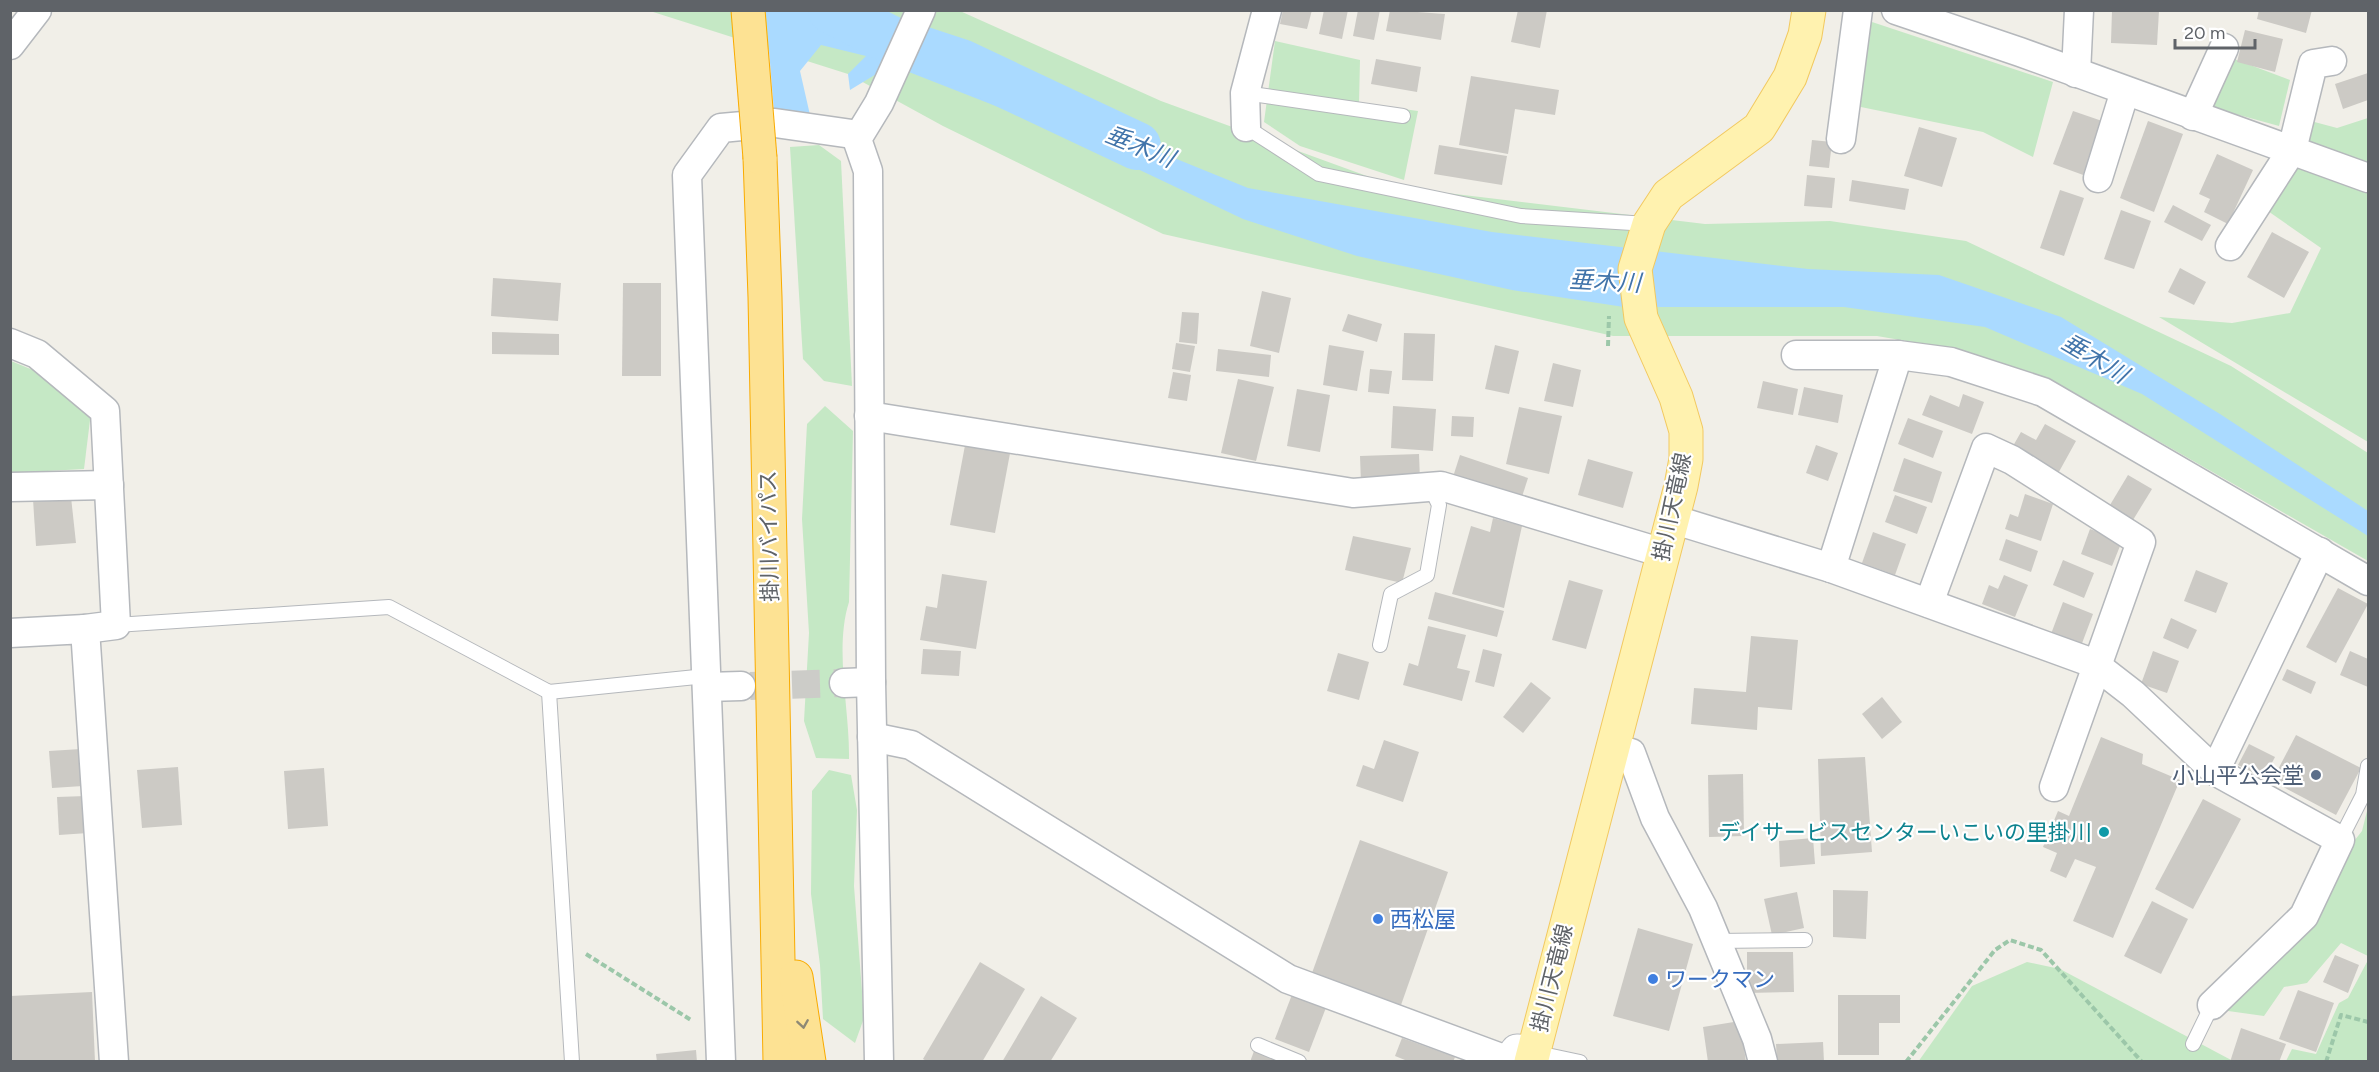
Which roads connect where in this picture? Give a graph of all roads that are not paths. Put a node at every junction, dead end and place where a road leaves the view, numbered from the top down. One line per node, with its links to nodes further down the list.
1 (38, 10): 9 (street)
2 (748, 10): 52 (highway, 掛川バイパス, bridge)
3 (1267, 10): 14 (street)
4 (1809, 10): 23 (main road, 掛川天竜線)
5 (1858, 10): 19 (street)
6 (1896, 10): 12 (street)
7 (920, 11): 18 (street)
8 (2082, 16): 12 (street)
9 (10, 45)
10 (2224, 48): 16 (street)
11 (2332, 61): 20 (street)
12 (2076, 73): 13 (street)
13 (2125, 91): 16 (street); 21 (street)
14 (1245, 93): 15 (lane); 17 (street)
15 (1403, 116)
16 (2193, 116): 20 (street)
17 (1246, 127): 23 (lane)
18 (860, 135): 28 (street); 43 (street)
19 (1841, 139)
20 (2292, 150): 22 (street); 24 (street)
21 (2098, 178)
22 (2368, 178)
23 (1648, 226): 32 (main road, 掛川天竜線)
24 (2230, 246)
25 (10, 343): 29 (street)
26 (1796, 355): 27 (street)
27 (1898, 355): 33 (street); 35 (street)
28 (869, 416): 30 (street); 46 (street)
29 (109, 485): 31 (street); 38 (street)
30 (1430, 486): 34 (street); 41 (lane)
31 (10, 487)
32 (1672, 519): 34 (main road, 掛川天竜線); 35 (street)
33 (2320, 552): 36 (street); 49 (street)
34 (1663, 553): 47 (main road, 掛川天竜線)
35 (1831, 568): 37 (street)
36 (2368, 581)
37 (1929, 603): 42 (street); 42 (street)
38 (116, 625): 39 (street); 45 (lane)
39 (85, 629): 40 (street); 60 (street)
40 (10, 633)
41 (1380, 645)
42 (2098, 667): 49 (street); 50 (street)
43 (706, 681): 44 (street); 45 (lane); 58 (street)
44 (741, 686)
45 (549, 692): 61 (lane)
46 (872, 737): 59 (street); 65 (street)
47 (1611, 750): 54 (street); 59 (main road, 掛川天竜線)
48 (2368, 766): 51 (lane)
49 (2215, 771): 51 (street)
50 (2054, 787)
51 (2340, 840): 55 (street)
52 (775, 841): 62 (highway); 63 (highway, 掛川バイパス); 64 (highway, one-way to 64)
53 (1805, 940): 54 (lane)
54 (1716, 941): 68 (street)
55 (2212, 1005): 56 (lane)
56 (2193, 1044)
57 (1258, 1045): 66 (lane)
58 (721, 1050)
59 (1520, 1059): 67 (lane)
60 (114, 1062)
61 (572, 1062)
62 (759, 1062)
63 (780, 1062)
64 (809, 1062)
65 (879, 1062)
66 (1299, 1062)
67 (1580, 1062)
68 (1763, 1062)

